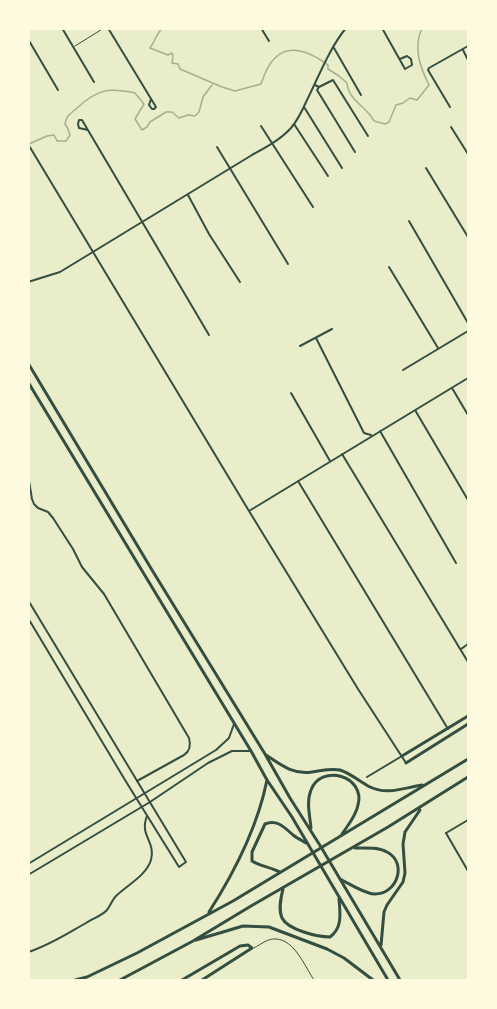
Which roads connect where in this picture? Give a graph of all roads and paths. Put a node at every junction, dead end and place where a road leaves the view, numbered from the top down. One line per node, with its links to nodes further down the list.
1 (62, 28): 9 (street)
2 (106, 28): 9 (lane); 18 (street)
3 (261, 28): 7 (street)
4 (346, 28): 10 (street)
5 (382, 28): 12 (street)
6 (28, 39): 16 (street)
7 (269, 41)
8 (468, 46): 11 (street)
9 (73, 47): 14 (street)
10 (334, 48): 15 (street); 17 (street)
11 (463, 50): 13 (street); 20 (street)
12 (400, 59): 12 (street)
13 (468, 60)
14 (94, 82)
15 (317, 86): 19 (street); 25 (street); 29 (street)
16 (58, 90)
17 (361, 95)
18 (150, 99)
19 (304, 106): 21 (street); 31 (street)
20 (450, 107)
21 (294, 124): 26 (street); 34 (street)
22 (261, 126): 26 (street)
23 (451, 127): 30 (street)
24 (88, 130): 37 (street)
25 (368, 136)
26 (273, 143): 33 (street); 36 (street)
27 (28, 144): 40 (street)
28 (217, 147): 33 (street)
29 (355, 152)
30 (468, 154)
31 (342, 168)
32 (426, 168): 39 (street)
33 (230, 169): 35 (street); 41 (street)
34 (328, 176)
35 (188, 195): 37 (street); 44 (street)
36 (313, 207)
37 (142, 221): 40 (street); 48 (street)
38 (409, 221): 45 (street)
39 (468, 237)
40 (93, 251): 43 (street); 67 (street)
41 (288, 264)
42 (389, 267): 51 (street)
43 (28, 282)
44 (240, 282)
45 (468, 323)
46 (332, 329): 49 (street)
47 (468, 331): 51 (street)
48 (209, 335)
49 (316, 338): 50 (street); 61 (street)
50 (300, 346)
51 (438, 348): 53 (street)
52 (28, 363): 79 (main road)
53 (403, 370)
54 (468, 378): 56 (street)
55 (28, 382): 75 (main road)
56 (452, 388): 58 (street); 59 (street)
57 (291, 393): 63 (street)
58 (415, 410): 60 (street); 66 (street)
59 (468, 415)
60 (380, 431): 61 (street); 68 (street)
61 (373, 435): 62 (street)
62 (342, 454): 63 (street); 72 (street)
63 (330, 461): 65 (street)
64 (28, 475): 86 (street)
65 (298, 481): 67 (street); 77 (street)
66 (468, 500)
67 (249, 511): 80 (street)
68 (456, 563)
69 (28, 600): 86 (street)
70 (28, 618): 89 (street)
71 (468, 644): 72 (street)
72 (461, 649): 73 (street)
73 (468, 662)
74 (468, 716): 77 (main road)
75 (234, 724): 78 (main road); 88 (street)
76 (468, 724): 82 (main road)
77 (448, 729): 80 (main road)
78 (251, 751): 85 (main road); 90 (street)
79 (265, 754): 87 (main road); 95 (main road)
80 (402, 756): 82 (street); 83 (street)
81 (468, 759): 87 (main road)
82 (406, 763)
83 (367, 777)
84 (468, 777): 91 (main road)
85 (267, 780): 97 (main road); 106 (main road)
86 (137, 781): 88 (street)
87 (426, 785): 96 (main road)
88 (145, 792): 89 (street); 90 (street)
89 (136, 798): 92 (street); 99 (street)
90 (150, 802): 92 (street); 93 (street)
91 (423, 806): 98 (main road); 109 (main road)
92 (142, 807): 93 (street); 102 (street)
93 (147, 816): 110 (street)
94 (468, 820): 101 (street)
95 (311, 831): 96 (main road); 103 (main road)
96 (341, 836): 100 (main road)
97 (308, 844): 100 (main road); 105 (main road)
98 (352, 848): 103 (main road); 104 (main road)
99 (28, 864)
100 (280, 872): 106 (main road)
101 (468, 872)
102 (28, 875)
103 (338, 878): 109 (main road)
104 (283, 889): 105 (main road); 107 (main road)
105 (339, 898): 117 (main road)
106 (208, 914): 111 (main road)
107 (193, 941): 112 (main road); 116 (main road)
108 (252, 948): 113 (main road); 114 (main road); 115 (lane)
109 (381, 948): 118 (main road)
110 (28, 952)
111 (75, 981)
112 (120, 981)
113 (182, 981)
114 (202, 981)
115 (314, 981)
116 (373, 981)
117 (388, 981)
118 (400, 981)

